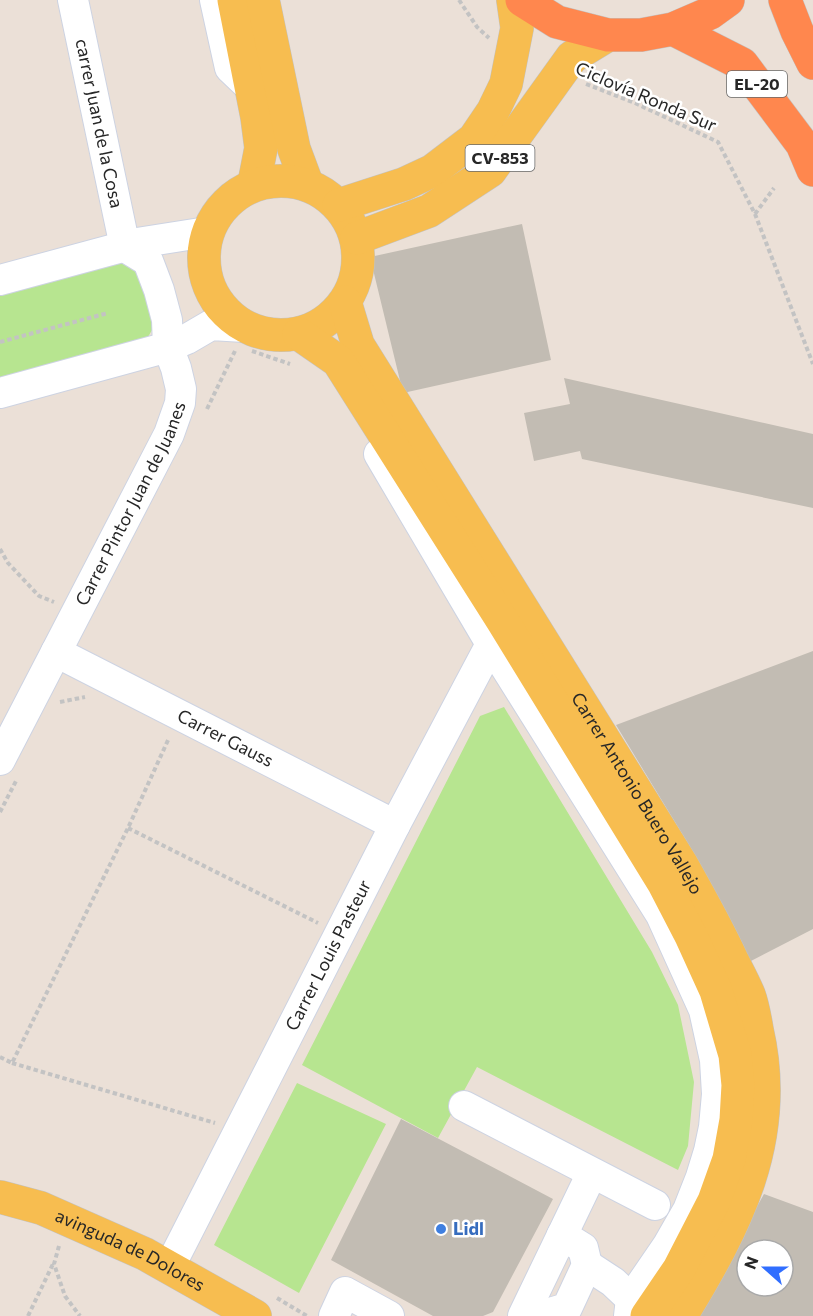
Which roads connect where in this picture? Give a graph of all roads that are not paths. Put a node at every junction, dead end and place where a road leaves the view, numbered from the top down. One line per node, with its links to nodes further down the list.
1 (73, 0): 19 (street, carrer Juan de la Cosa)
2 (215, 0): 12 (street)
3 (234, 0): 12 (main road)
4 (263, 0): 15 (main road)
5 (513, 0): 16 (main road)
6 (522, 0): 10 (highway)
7 (728, 0): 9 (highway)
8 (785, 0): 11 (highway, EL-20)
9 (673, 29): 10 (highway); 13 (highway, EL-20)
10 (608, 35): 18 (main road, CV-853)
11 (813, 63)
12 (251, 88): 14 (main road)
13 (813, 170)
14 (254, 184): 15 (main road); 17 (main road)
15 (308, 184): 16 (main road)
16 (339, 205): 18 (main road)
17 (207, 232): 19 (street); 22 (main road)
18 (357, 238): 21 (main road)
19 (124, 247): 20 (street); 24 (street, Carrer Pintor Juan de Juanes)
20 (0, 280)
21 (345, 302): 23 (main road); 44 (main road, Carrer Antonio Buero Vallejo)
22 (244, 327): 23 (main road); 24 (street)
23 (299, 334): 26 (main road, Carrer Antonio Buero Vallejo)
24 (168, 347): 25 (street); 28 (street, Carrer Pintor Juan de Juanes)
25 (0, 393)
26 (360, 395): 27 (street); 39 (main road, Carrer Antonio Buero Vallejo)
27 (491, 644): 30 (street, Carrer Louis Pasteur); 39 (street)
28 (56, 652): 29 (street, Carrer Pintor Juan de Juanes); 30 (street, Carrer Gauss)
29 (0, 760)
30 (395, 825): 37 (street, Carrer Louis Pasteur)
31 (464, 1106): 32 (street)
32 (592, 1173): 34 (street); 35 (street)
33 (0, 1197): 37 (main road, avinguda de Dolores)
34 (656, 1205)
35 (562, 1235): 36 (street); 42 (street)
36 (587, 1265): 39 (street); 43 (street)
37 (169, 1268): 40 (main road, avinguda de Dolores)
38 (339, 1304): 41 (street)
39 (636, 1310)
40 (255, 1316)
41 (389, 1316)
42 (523, 1316)
43 (540, 1316)
44 (681, 1316)

